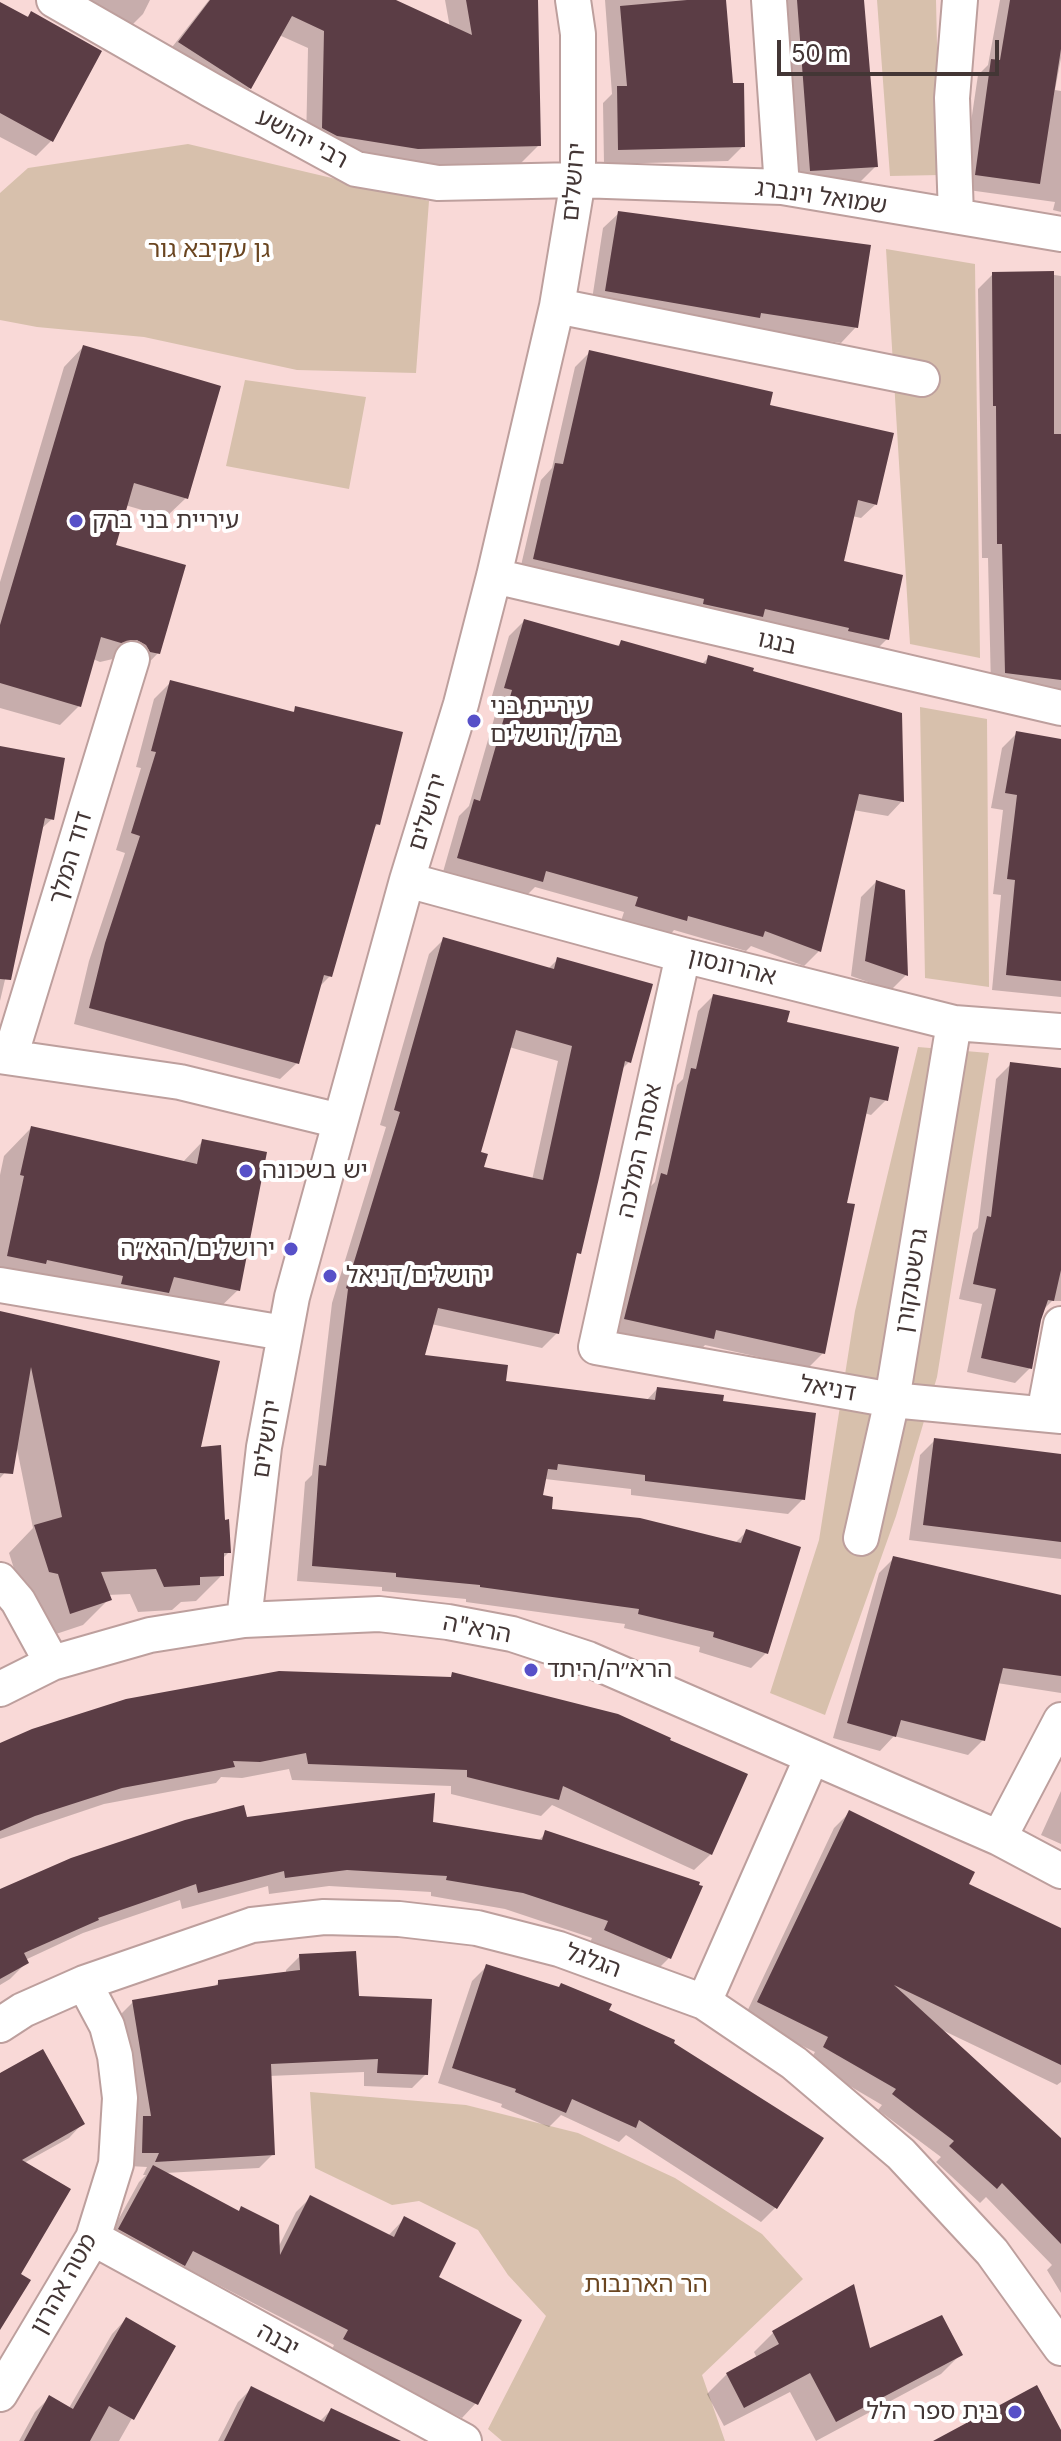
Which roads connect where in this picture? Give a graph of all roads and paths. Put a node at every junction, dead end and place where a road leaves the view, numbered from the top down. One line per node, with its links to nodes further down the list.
1 (54, 0): 5 (street, רבי יהושע)
2 (573, 0): 5 (street, ירושלים)
3 (769, 0): 6 (street)
4 (960, 0): 7 (street)
5 (578, 180): 6 (street, שמואל וינברג); 9 (street, ירושלים)
6 (782, 187): 7 (street, שמואל וינברג)
7 (956, 216): 8 (street, שמואל וינברג)
8 (1061, 234)
9 (557, 306): 10 (street); 11 (street, ירושלים)
10 (922, 379)
11 (494, 576): 13 (street, בנגו); 14 (street, ירושלים)
12 (132, 659): 18 (street, דוד המלך)
13 (1061, 708)
14 (407, 880): 15 (street, אהרונסון); 19 (street, ירושלים)
15 (683, 955): 16 (street, אהרונסון); 23 (street, אסתר המלכה)
16 (954, 1023): 17 (street, אהרונסון); 24 (street, גרשטנקורן)
17 (1061, 1031)
18 (5, 1057): 19 (street)
19 (340, 1121): 22 (street, ירושלים)
20 (0, 1285): 22 (street)
21 (1061, 1324): 25 (street)
22 (284, 1333): 28 (street, ירושלים)
23 (596, 1347): 24 (street, דניאל)
24 (892, 1400): 25 (street, דניאל); 26 (street, גרשטנקורן)
25 (1052, 1415)
26 (861, 1538)
27 (0, 1580): 29 (street)
28 (244, 1620): 29 (street, הרא"ה); 32 (street, הרא"ה)
29 (52, 1663): 30 (street, הרא"ה)
30 (0, 1689)
31 (1061, 1720): 33 (street)
32 (812, 1757): 33 (street, הרא"ה); 36 (street)
33 (999, 1838): 34 (street, הרא"ה)
34 (1061, 1871)
35 (84, 1983): 36 (street, הגלגל); 37 (street, הגלגל); 38 (street, מטה אהרון)
36 (704, 2002): 39 (street, הגלגל)
37 (0, 2025)
38 (93, 2238): 40 (street, מטה אהרון); 41 (street, יבנה)
39 (1061, 2348)
40 (0, 2394)
41 (464, 2441)

